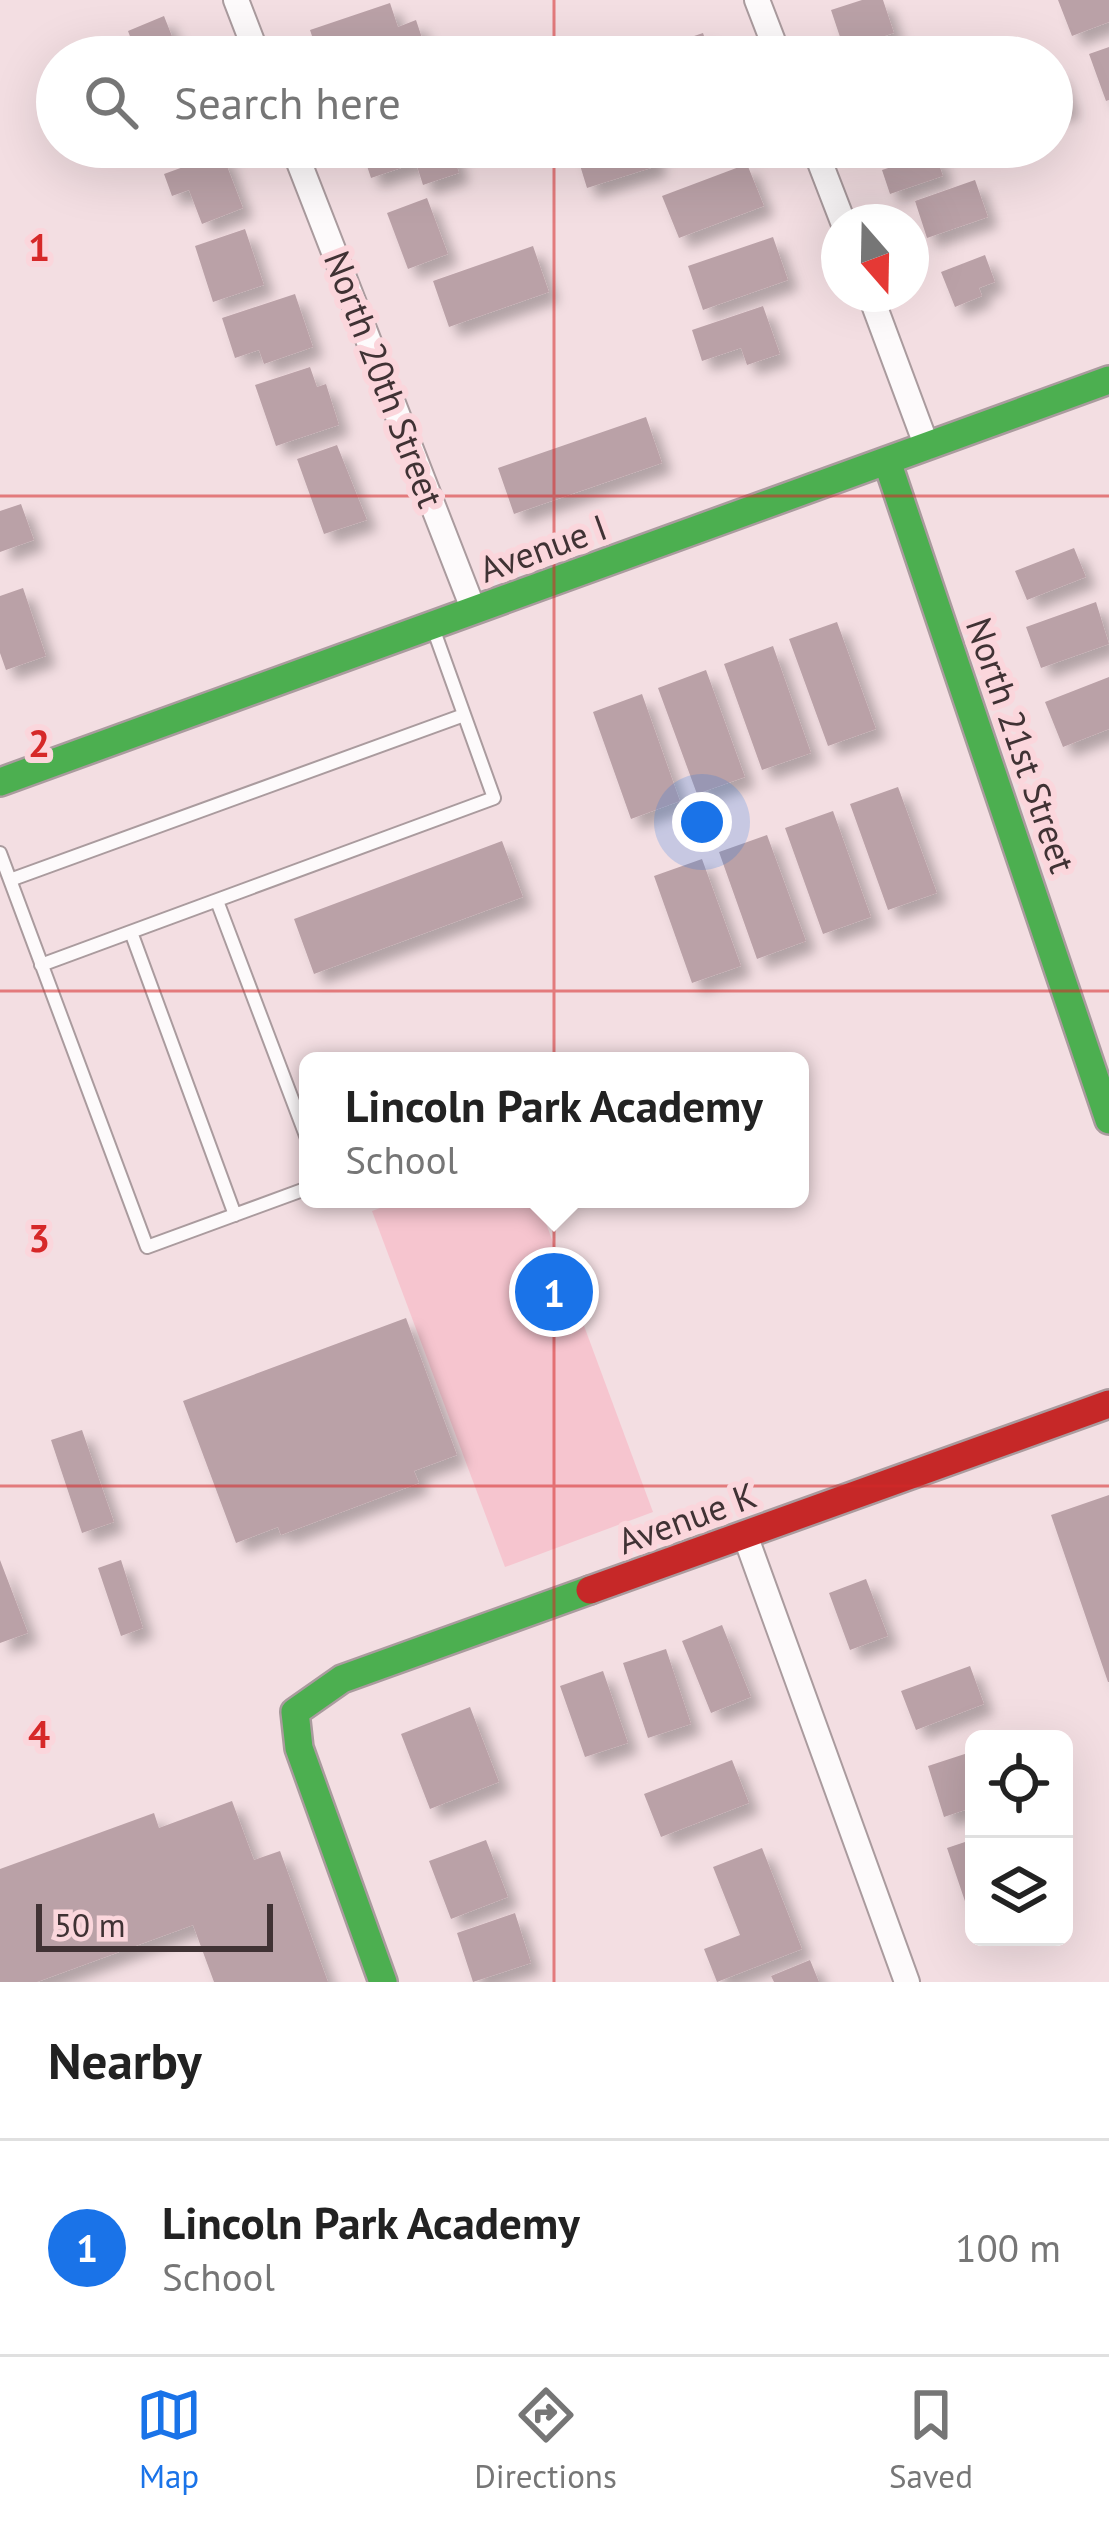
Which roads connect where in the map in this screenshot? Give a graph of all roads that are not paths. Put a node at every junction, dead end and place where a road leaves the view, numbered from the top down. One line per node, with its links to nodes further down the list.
1 (236, 0): 3 (street)
2 (758, 0): 4 (street)
3 (250, 36)
4 (771, 36)
5 (301, 168): 12 (street, North 20th Street)
6 (822, 168): 7 (street)
7 (836, 204)
8 (877, 312): 10 (street)
9 (1109, 380): 10 (street, Avenue I)
10 (927, 446): 11 (street, Avenue I)
11 (887, 461): 12 (street, Avenue I); 22 (street, North 21st Street)
12 (474, 611): 13 (street, Avenue I)
13 (432, 626): 14 (lane); 15 (street, Avenue I)
14 (464, 715): 17 (lane); 18 (lane)
15 (0, 782)
16 (0, 853): 17 (lane)
17 (10, 880): 20 (lane)
18 (217, 901): 19 (lane); 21 (lane)
19 (131, 932): 20 (lane); 24 (lane)
20 (41, 965): 24 (lane)
21 (299, 1117)
22 (1109, 1120)
23 (299, 1191): 24 (lane)
24 (235, 1215)
25 (1109, 1404): 26 (street, Avenue K)
26 (745, 1535): 27 (street, Avenue K); 28 (street)
27 (383, 1982)
28 (907, 1982)

